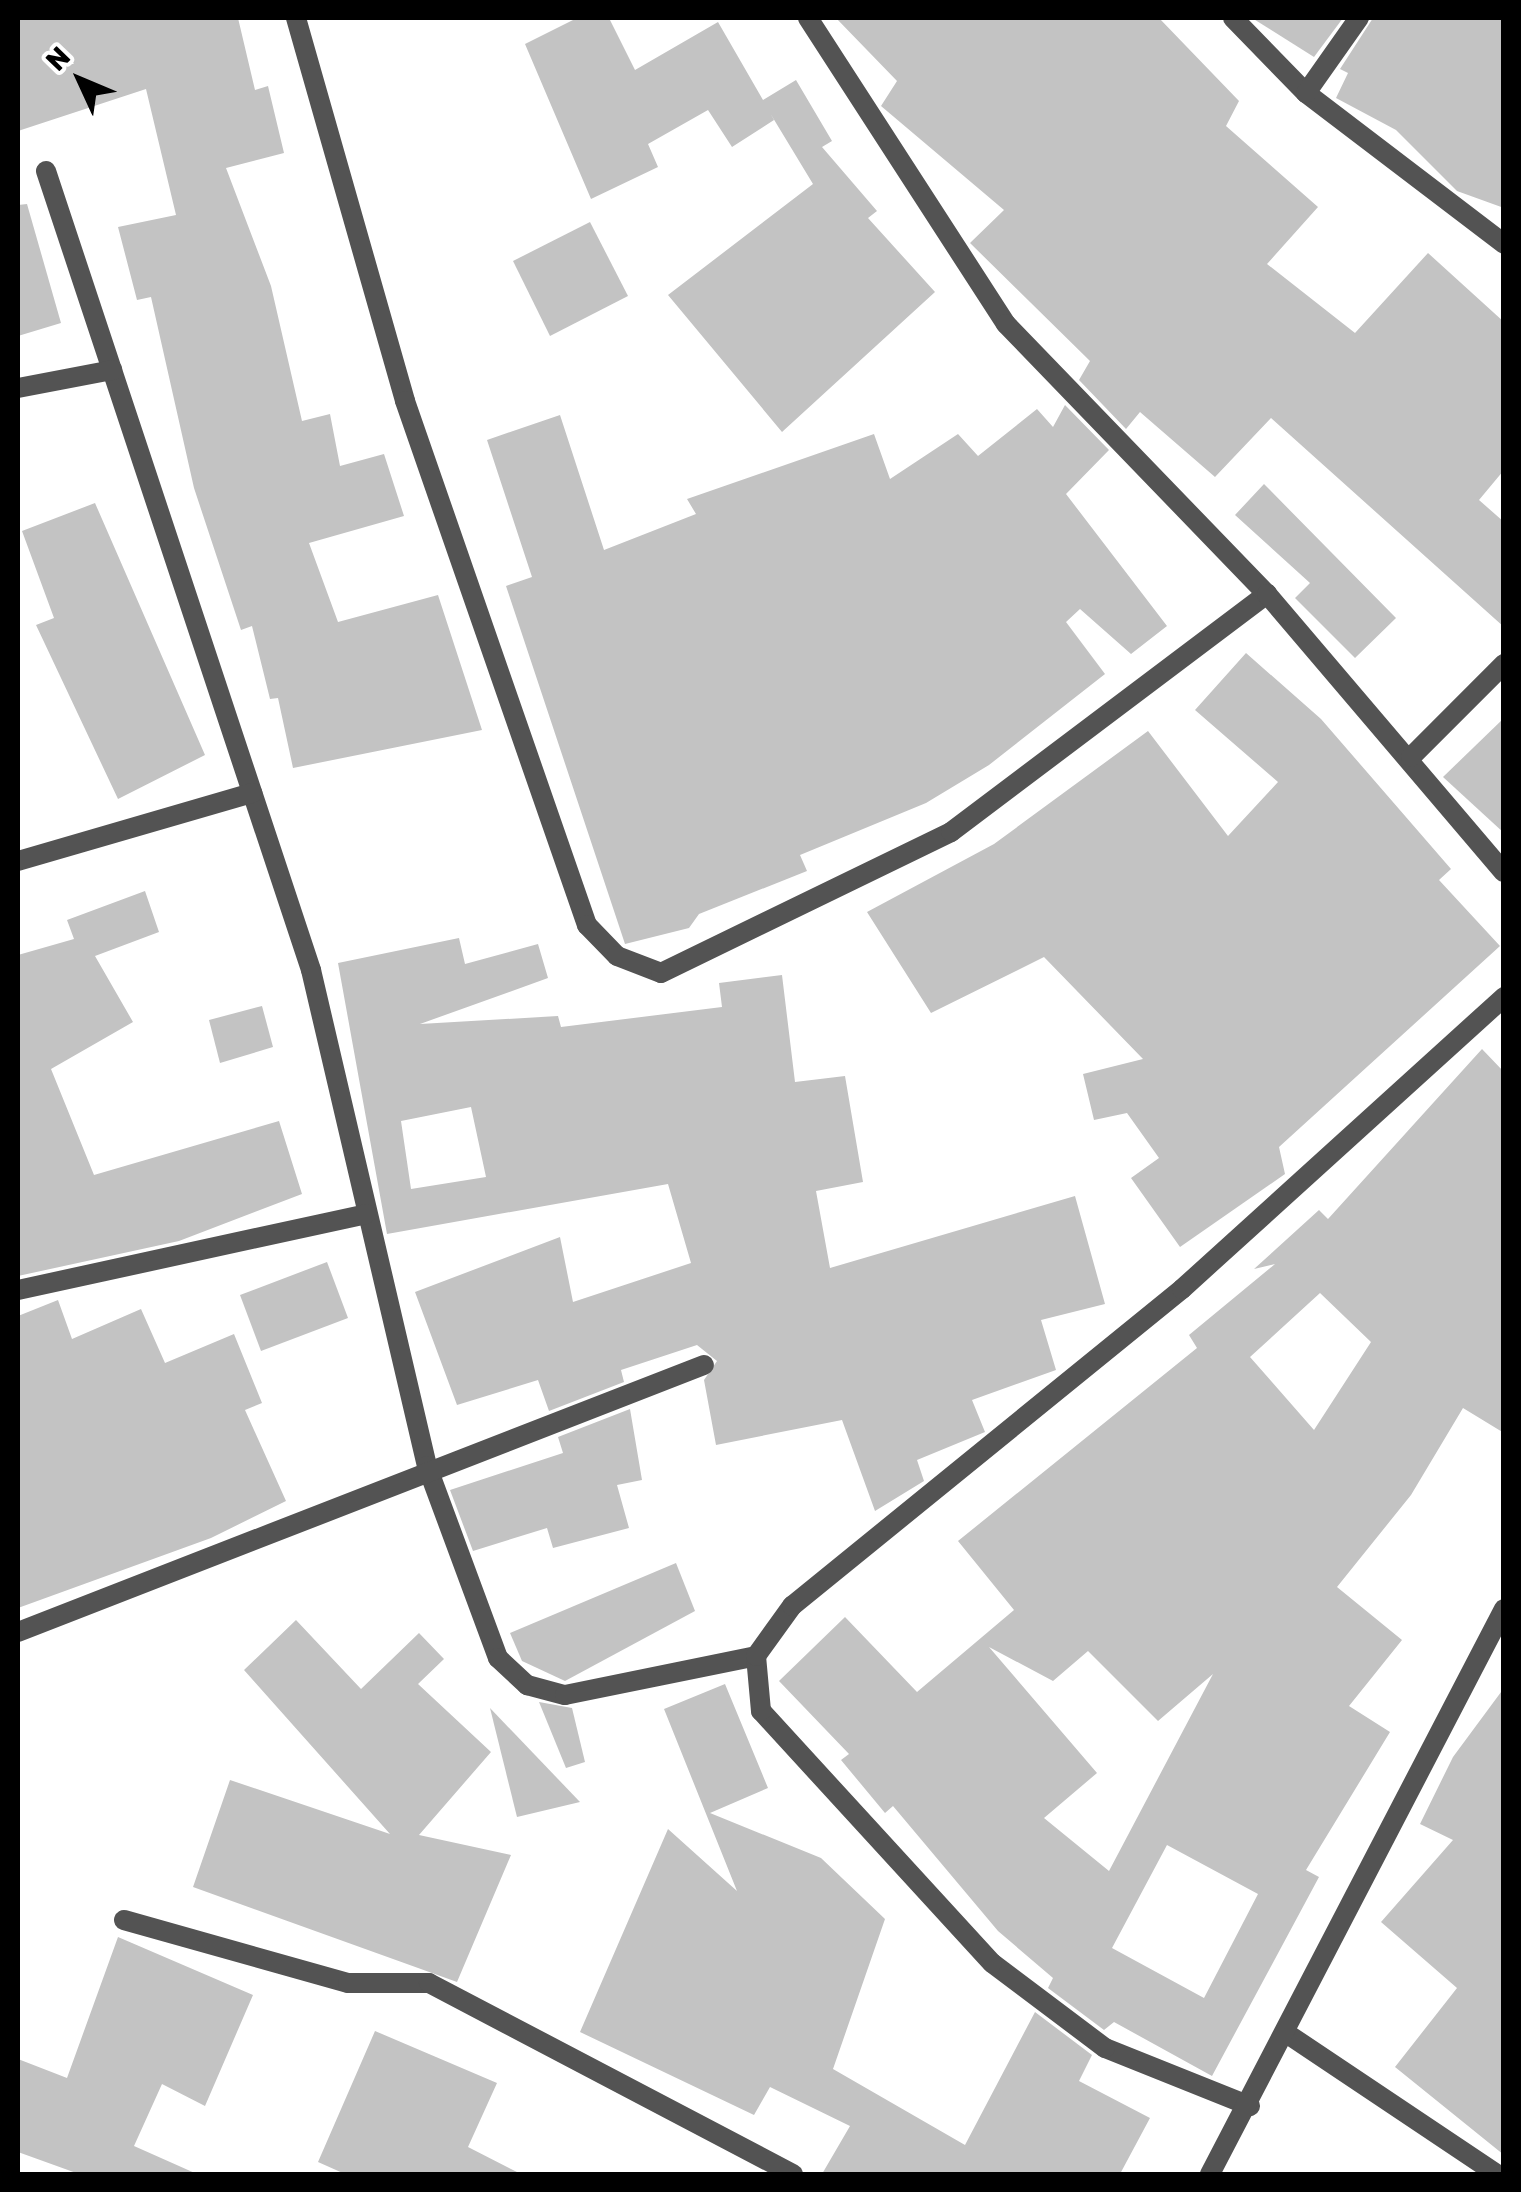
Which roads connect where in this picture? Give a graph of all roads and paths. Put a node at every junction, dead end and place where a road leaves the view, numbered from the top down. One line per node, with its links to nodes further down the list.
1 (296, 18): 10 (street)
2 (808, 18): 10 (street)
3 (1233, 18): 5 (street)
4 (1359, 18): 5 (street)
5 (1306, 93): 7 (street)
6 (46, 171): 8 (street)
7 (1504, 244)
8 (112, 370): 9 (street); 13 (street)
9 (18, 388)
10 (1267, 594): 12 (street)
11 (1504, 664): 12 (street)
12 (1411, 757): 15 (street)
13 (252, 793): 14 (street); 17 (street)
14 (18, 861)
15 (1504, 872)
16 (1504, 997): 23 (street)
17 (366, 1214): 18 (street); 20 (street)
18 (18, 1290)
19 (704, 1365): 20 (street)
20 (427, 1466): 22 (street); 23 (street)
21 (1504, 1608): 25 (street)
22 (18, 1632)
23 (756, 1656): 26 (street)
24 (124, 1920): 27 (street)
25 (1286, 2032): 26 (street); 29 (street)
26 (1250, 2106): 28 (street)
27 (793, 2174)
28 (1210, 2174)
29 (1497, 2174)

